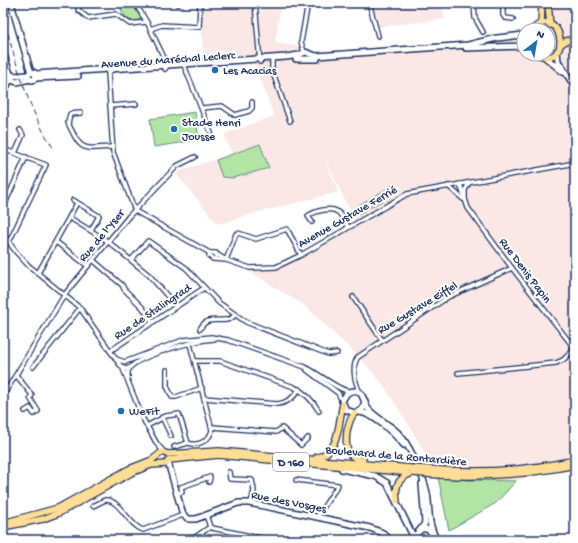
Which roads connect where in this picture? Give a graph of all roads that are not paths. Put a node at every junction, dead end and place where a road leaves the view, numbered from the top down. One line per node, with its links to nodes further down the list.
1 (11, 3): 34 (street)
2 (82, 3): 13 (street)
3 (135, 3): 13 (street)
4 (200, 3): 16 (street)
5 (255, 3): 28 (street)
6 (308, 3): 27 (street)
7 (369, 3): 20 (street)
8 (474, 3): 18 (street)
9 (503, 3): 12 (street)
10 (542, 3): 14 (main road)
11 (548, 3): 15 (main road)
12 (513, 19)
13 (146, 22): 16 (street)
14 (541, 22)
15 (550, 22)
16 (150, 29): 32 (street)
17 (556, 30): 19 (main road)
18 (483, 32)
19 (560, 34): 22 (main road); 23 (main road)
20 (378, 36)
21 (516, 36): 27 (street, Avenue du Maréchal Leclerc)
22 (575, 38): 23 (main road)
23 (560, 45): 25 (main road)
24 (516, 47): 27 (street, Avenue du Maréchal Leclerc)
25 (557, 51): 35 (street)
26 (3, 54): 36 (street)
27 (305, 56): 29 (street, Avenue du Maréchal Leclerc)
28 (260, 60): 29 (street, Avenue du Maréchal Leclerc); 31 (street, Avenue du Maréchal Leclerc)
29 (272, 60): 45 (street)
30 (552, 62): 35 (street)
31 (184, 66): 32 (street, Avenue du Maréchal Leclerc); 43 (street)
32 (166, 67): 33 (street, Avenue du Maréchal Leclerc)
33 (110, 72): 34 (street, Avenue du Maréchal Leclerc); 42 (street, Rue de l’Yser)
34 (32, 76): 36 (street, Avenue du Maréchal Leclerc)
35 (568, 77): 37 (street)
36 (7, 78): 38 (street); 39 (street)
37 (575, 87)
38 (3, 90)
39 (3, 95)
40 (252, 102): 43 (street)
41 (136, 104): 42 (street)
42 (110, 106): 48 (street, Rue de l’Yser)
43 (202, 108): 47 (street)
44 (80, 113): 48 (street)
45 (290, 121)
46 (20, 130): 50 (street)
47 (211, 133)
48 (112, 147): 62 (street, Rue de l’Yser)
49 (4, 149): 50 (street); 51 (street)
50 (15, 153): 52 (street)
51 (3, 156)
52 (26, 157): 61 (street); 68 (street)
53 (195, 157): 62 (street)
54 (575, 163): 55 (street, Avenue Gustave Ferrié)
55 (469, 182): 56 (street, Avenue Gustave Ferrié); 59 (street)
56 (460, 184): 57 (street, Avenue Gustave Ferrié); 59 (street, Rue Denis Papin)
57 (448, 186): 59 (street, Rue Denis Papin); 65 (street, Avenue Gustave Ferrié)
58 (73, 200): 60 (street)
59 (464, 201): 79 (street, Rue Denis Papin)
60 (77, 204): 63 (street); 66 (street)
61 (3, 208)
62 (135, 211): 70 (street, Rue de l’Yser); 72 (street)
63 (70, 218): 66 (street); 69 (street)
64 (312, 222): 65 (street)
65 (348, 227): 73 (street, Avenue Gustave Ferrié)
66 (91, 230): 70 (street)
67 (3, 234): 68 (street)
68 (8, 241): 71 (street); 80 (street)
69 (56, 242): 78 (street); 80 (street)
70 (108, 242): 75 (street, Rue de l’Yser); 76 (street)
71 (3, 243)
72 (210, 253): 74 (street, Avenue Gustave Ferrié); 74 (street)
73 (301, 255): 77 (street, Avenue Gustave Ferrié); 77 (street)
74 (217, 256): 77 (street, Avenue Gustave Ferrié)
75 (93, 260): 78 (street, Rue de l’Yser); 87 (street)
76 (131, 260): 81 (street); 84 (street)
77 (226, 260)
78 (88, 266): 82 (street, Rue de l’Yser)
79 (512, 268): 89 (street, Rue Gustave Eiffel); 91 (street, Rue Denis Papin)
80 (38, 273): 82 (street)
81 (204, 288): 84 (street, Rue de Stalingrad); 86 (street)
82 (65, 294): 85 (street); 103 (street, Rue de l’Yser)
83 (353, 297): 89 (street)
84 (176, 306): 87 (street, Rue de Stalingrad)
85 (80, 308): 92 (street); 98 (street)
86 (235, 315): 88 (street); 93 (street)
87 (152, 322): 92 (street, Rue de Stalingrad)
88 (200, 329)
89 (382, 340): 105 (street, Rue Gustave Eiffel)
90 (191, 343): 94 (street); 96 (street); 97 (street); 100 (street)
91 (575, 349): 102 (street)
92 (110, 351): 95 (street)
93 (336, 353)
94 (281, 358): 108 (street); 113 (street)
95 (116, 359): 97 (street); 99 (street)
96 (195, 361): 106 (street); 107 (street)
97 (125, 362): 99 (street); 100 (street)
98 (33, 367)
99 (123, 368): 100 (street); 104 (street)
100 (129, 368): 104 (street)
101 (167, 370): 106 (street)
102 (458, 373)
103 (16, 375): 110 (street, Rue de l’Yser); 114 (street)
104 (128, 379): 118 (street)
105 (356, 381): 108 (street, Rue Gustave Eiffel); 109 (street, Rue Gustave Eiffel)
106 (202, 388): 111 (street)
107 (299, 389): 111 (street); 115 (street)
108 (351, 391): 109 (street); 113 (street)
109 (360, 393): 112 (street)
110 (3, 396)
111 (204, 398): 119 (street)
112 (365, 401): 116 (street); 125 (street)
113 (343, 403): 116 (street); 124 (main road)
114 (26, 411)
115 (319, 412)
116 (357, 412): 125 (street); 130 (main road)
117 (162, 417): 118 (street); 120 (street); 122 (street)
118 (147, 426): 126 (street)
119 (212, 427): 121 (street); 122 (street)
120 (171, 436)
121 (308, 438)
122 (188, 443): 123 (street)
123 (174, 447)
124 (289, 457): 126 (main road, Boulevard de la Rontardière / D 160); 130 (main road, Boulevard de la Rontardière / D 160)
125 (413, 457): 134 (street)
126 (163, 458): 128 (main road, Boulevard de la Rontardière / D 160); 137 (street); 144 (main road, Boulevard de la Rontardière / D 160); 146 (main road, Boulevard de la Rontardière / D 160)
127 (575, 460): 133 (main road, Boulevard de la Rontardière / D 160)
128 (328, 465): 131 (main road, Boulevard de la Rontardière / D 160); 138 (street)
129 (575, 465): 133 (main road, Boulevard de la Rontardière / D 160)
130 (394, 466): 131 (main road, Boulevard de la Rontardière / D 160)
131 (411, 471): 133 (main road, Boulevard de la Rontardière / D 160, bridge); 138 (main road)
132 (229, 472): 139 (street)
133 (440, 472)
134 (422, 479): 149 (street); 150 (street)
135 (296, 480): 143 (street)
136 (209, 482): 137 (street)
137 (176, 494): 141 (street)
138 (397, 501): 150 (street)
139 (251, 504): 142 (street, Rue des Vosges); 143 (street, Rue des Vosges)
140 (93, 506): 141 (street)
141 (183, 515): 142 (street, Rue des Vosges)
142 (206, 515): 145 (street)
143 (317, 517): 155 (street, Rue des Vosges)
144 (3, 523)
145 (210, 527): 148 (street); 152 (street)
146 (3, 528): 147 (main road)
147 (3, 533): 151 (main road)
148 (243, 534): 153 (street); 154 (street)
149 (433, 534): 150 (street); 156 (street); 157 (street)
150 (416, 536)
151 (5, 540)
152 (191, 540)
153 (242, 540)
154 (271, 540)
155 (390, 540)
156 (433, 540)
157 (437, 540)

